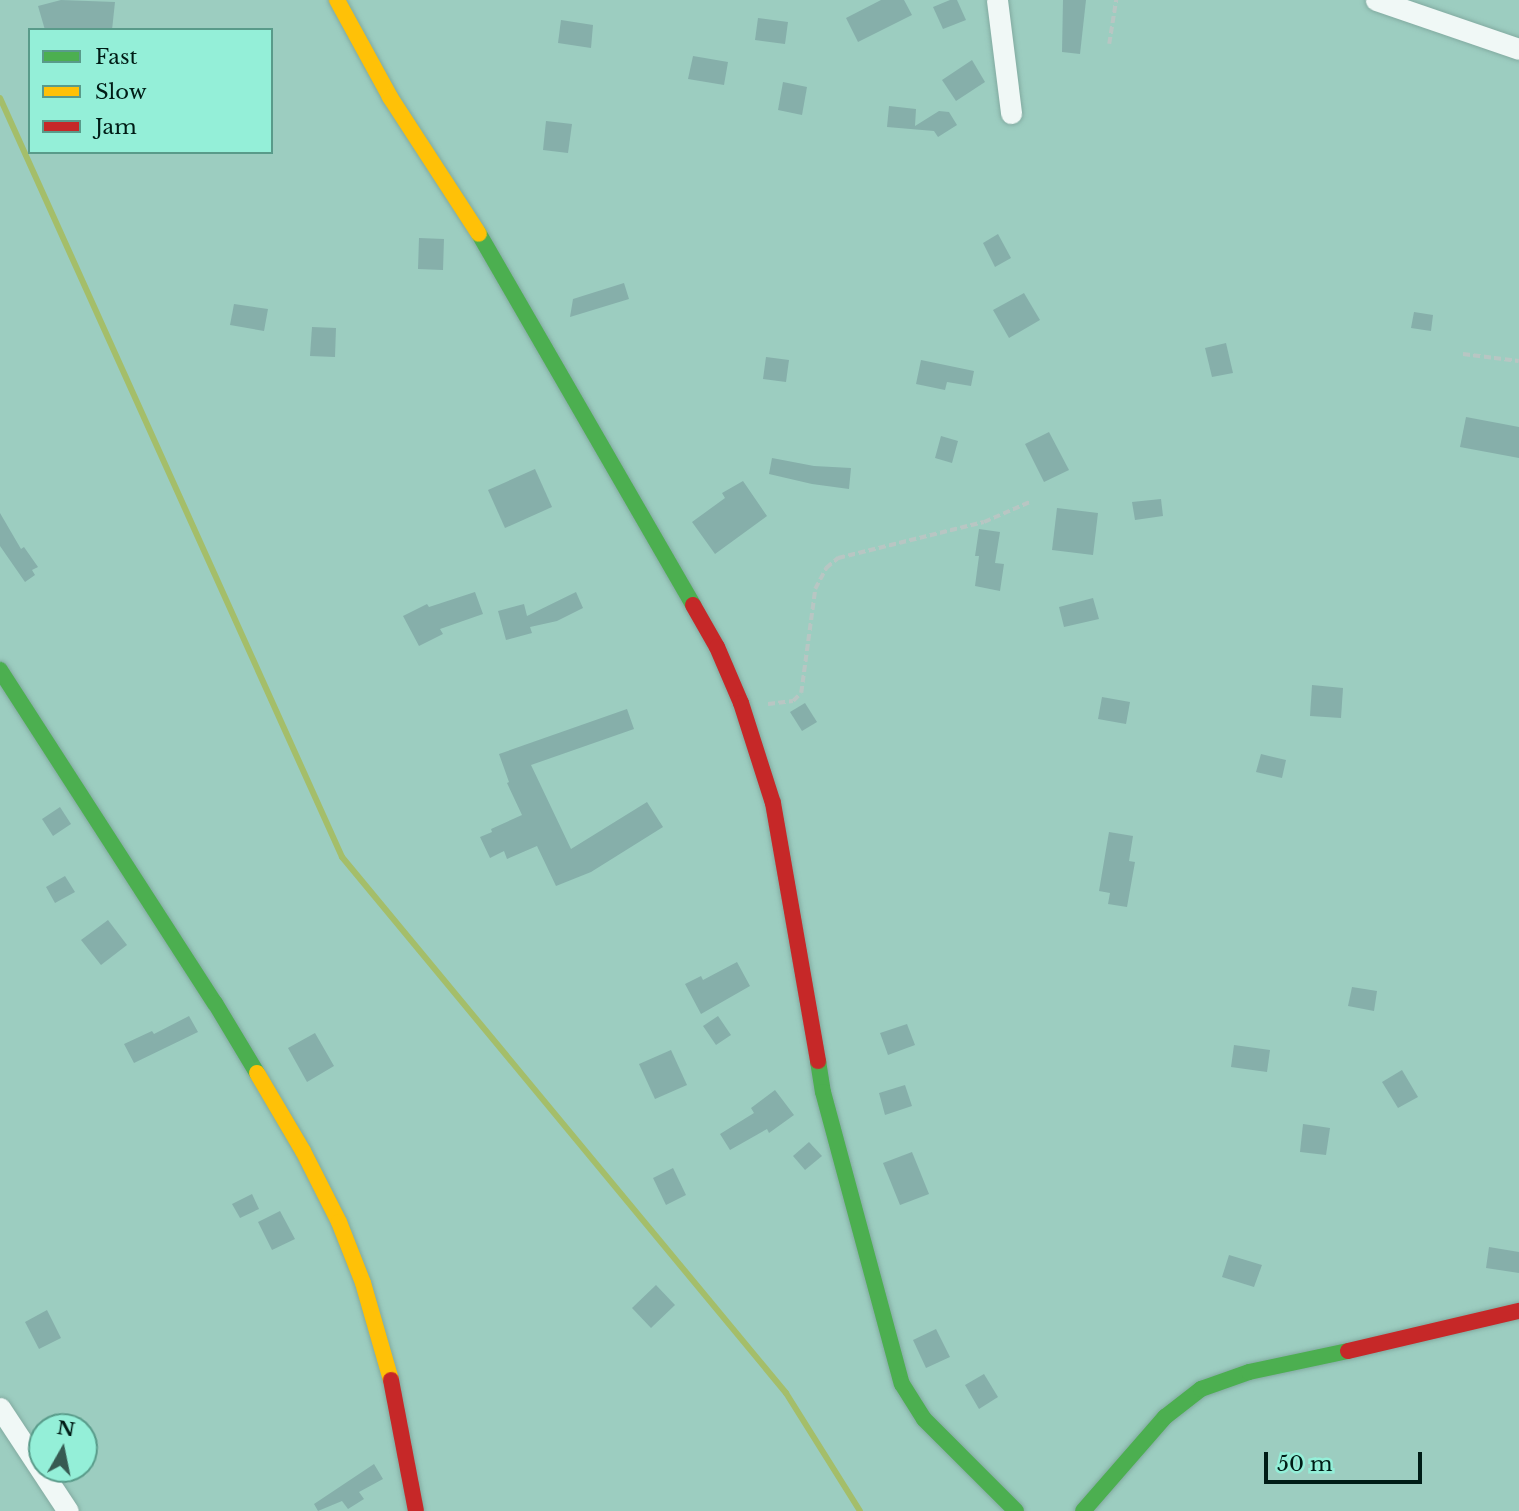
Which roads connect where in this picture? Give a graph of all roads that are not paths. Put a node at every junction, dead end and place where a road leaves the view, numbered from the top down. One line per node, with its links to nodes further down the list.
1 (337, 0): 11 (street)
2 (997, 0): 5 (street)
3 (1376, 0): 4 (street)
4 (1519, 49)
5 (1011, 113)
6 (0, 670): 10 (street)
7 (1519, 1311): 12 (street)
8 (0, 1408): 9 (street)
9 (68, 1511)
10 (416, 1511)
11 (1016, 1511)
12 (1083, 1511)

